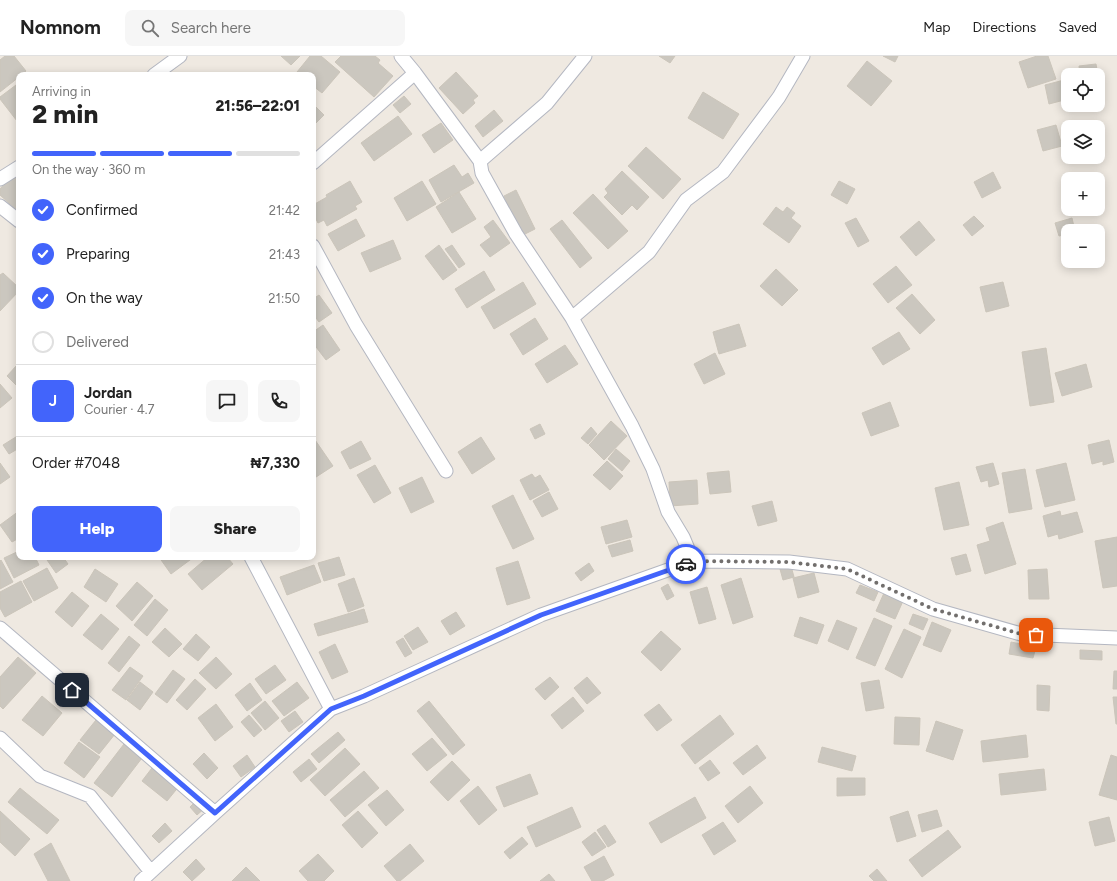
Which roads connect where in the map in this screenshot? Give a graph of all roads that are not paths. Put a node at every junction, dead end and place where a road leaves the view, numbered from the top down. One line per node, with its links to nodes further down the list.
1 (180, 56): 5 (street)
2 (401, 56): 6 (street)
3 (585, 56): 8 (street)
4 (803, 56): 14 (street)
5 (158, 72)
6 (415, 73): 7 (street); 8 (street)
7 (316, 160)
8 (480, 161): 14 (street)
9 (16, 169): 10 (street)
10 (0, 180)
11 (0, 206): 12 (street)
12 (16, 219)
13 (316, 251): 15 (street)
14 (572, 318): 17 (street)
15 (446, 471)
16 (253, 560): 20 (street)
17 (693, 561): 19 (street); 20 (street)
18 (0, 628): 22 (street)
19 (1117, 638)
20 (331, 709): 22 (street)
21 (0, 738): 23 (street)
22 (215, 813): 23 (street)
23 (152, 872): 24 (street)
24 (141, 881)

